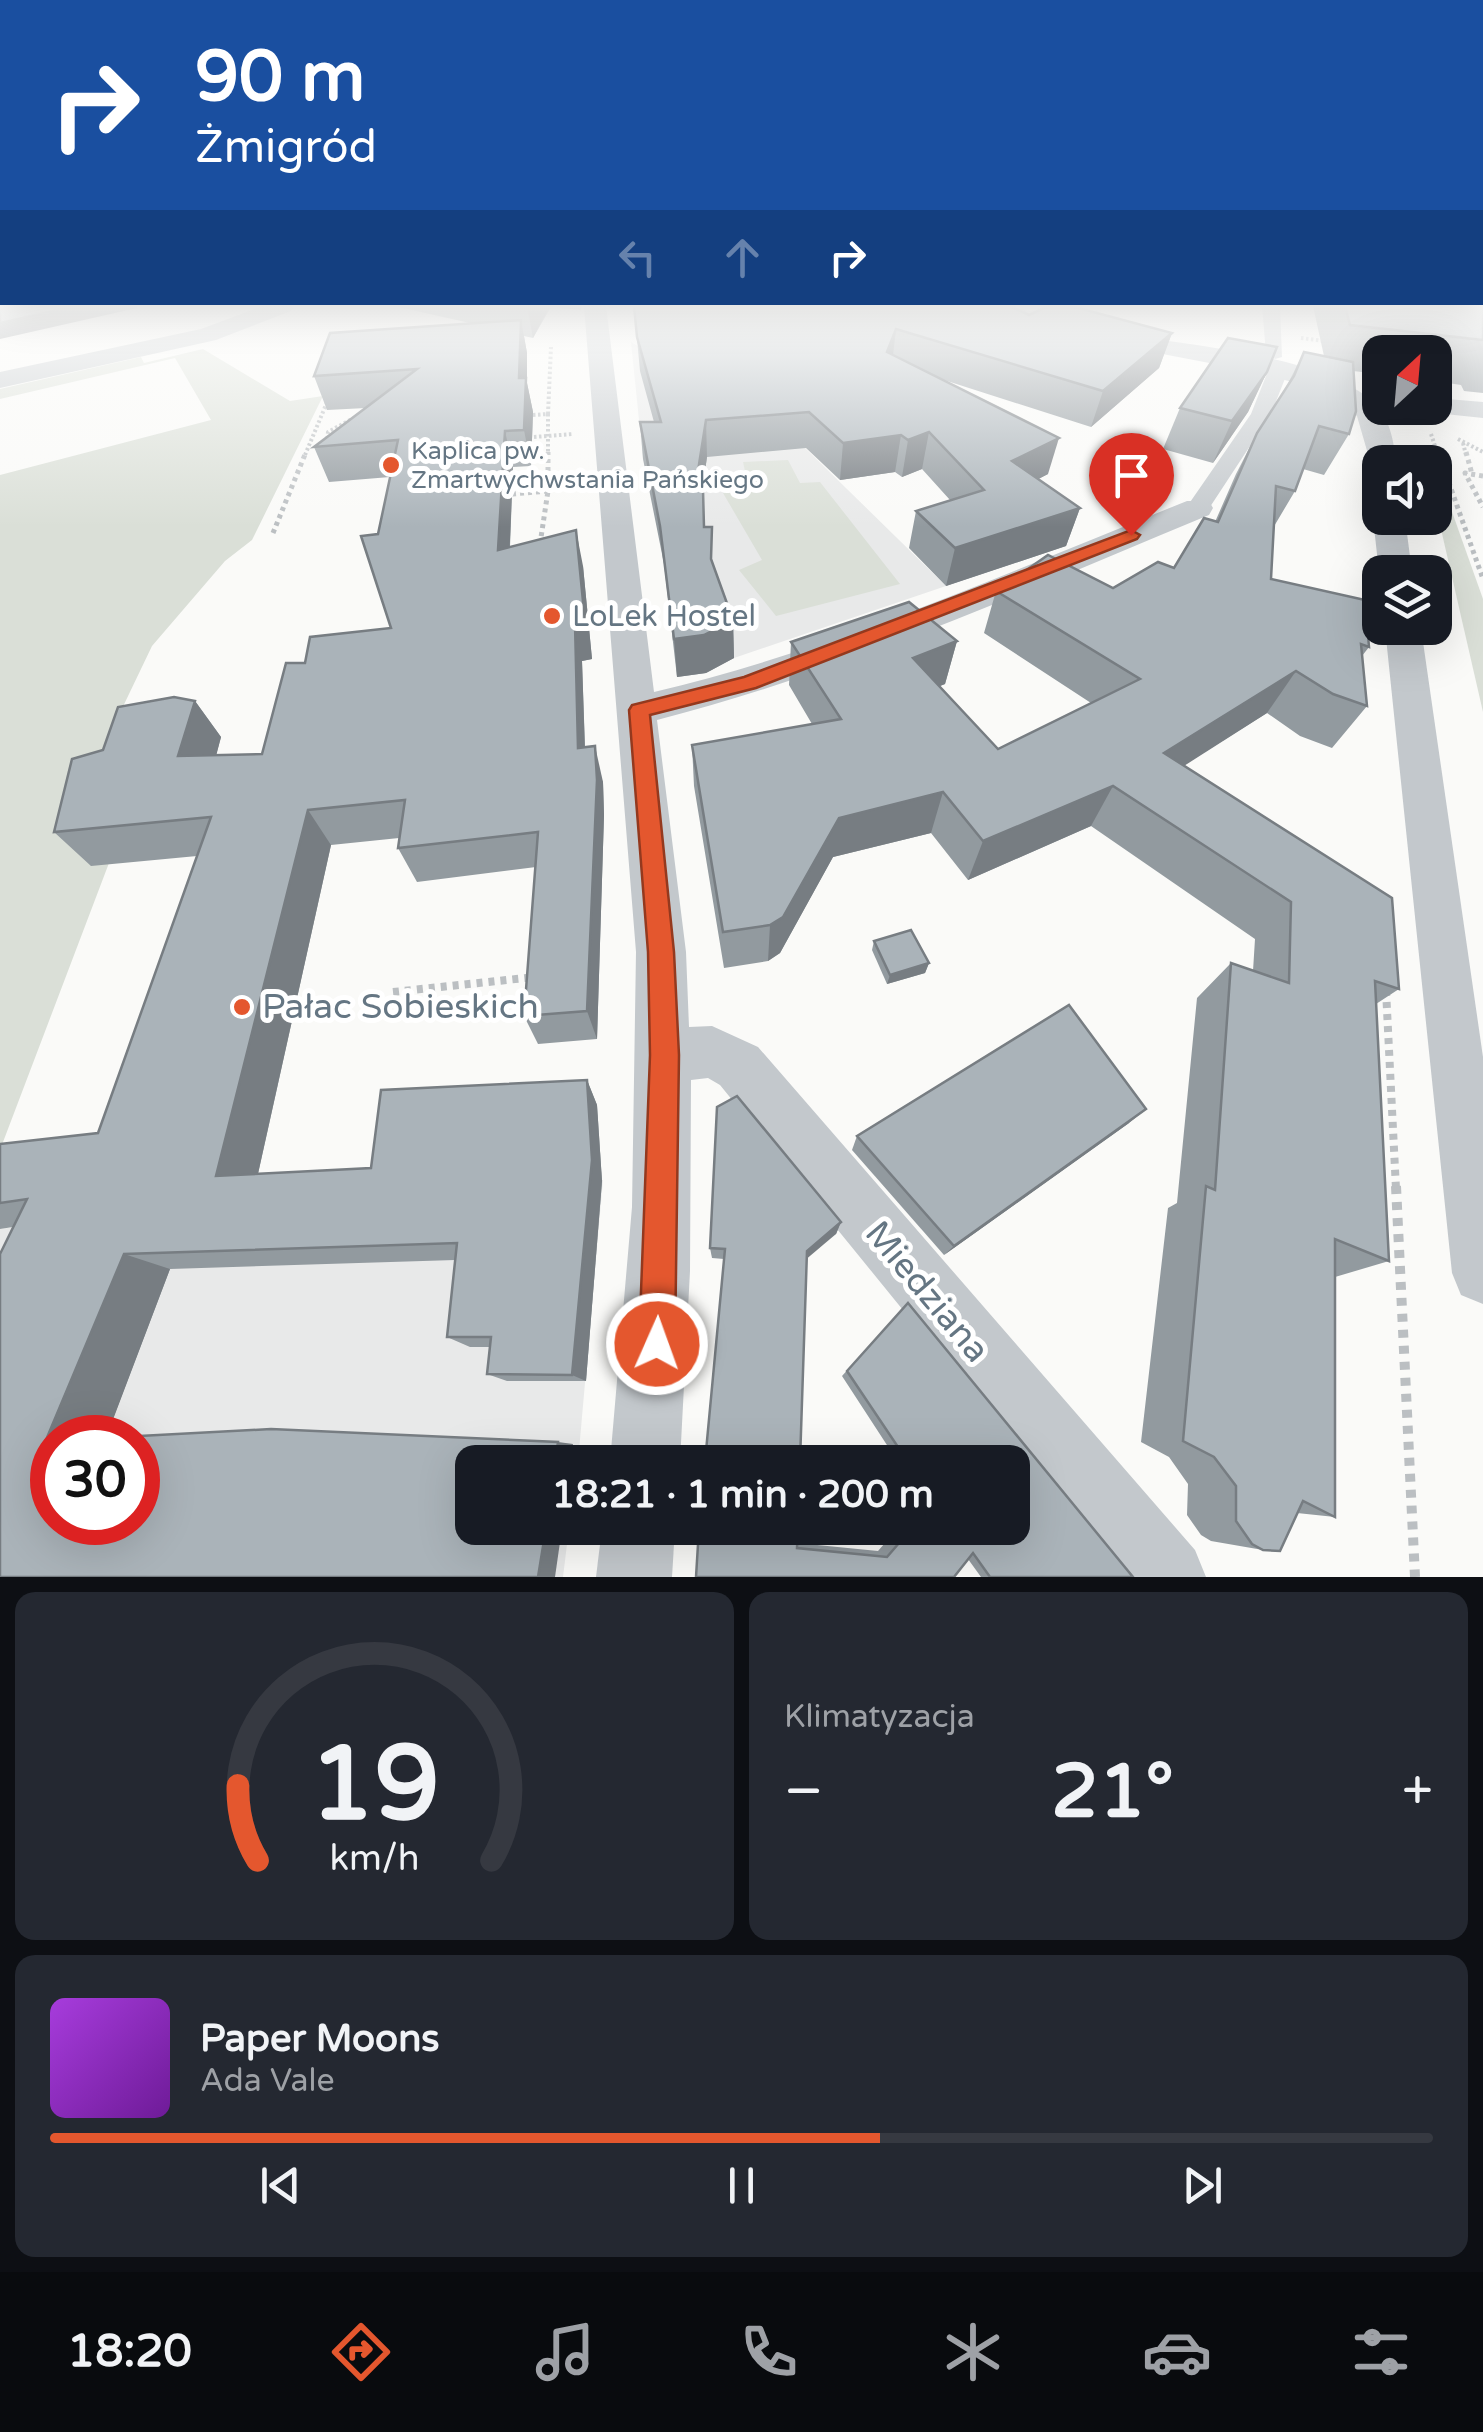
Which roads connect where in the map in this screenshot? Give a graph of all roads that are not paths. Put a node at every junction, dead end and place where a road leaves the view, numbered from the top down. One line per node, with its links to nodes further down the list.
1 (601, 380): 9 (street)
2 (1271, 380): 7 (street)
3 (1312, 380): 4 (street)
4 (1362, 402)
5 (1483, 410): 6 (street)
6 (1452, 414)
7 (1198, 508): 9 (street)
8 (1405, 645): 11 (street)
9 (640, 710): 10 (street)
10 (665, 1055): 12 (street); 15 (street, Miedziana)
11 (1483, 1273)
12 (647, 1445)
13 (637, 1545): 14 (street)
14 (634, 1577)
15 (1168, 1577)

